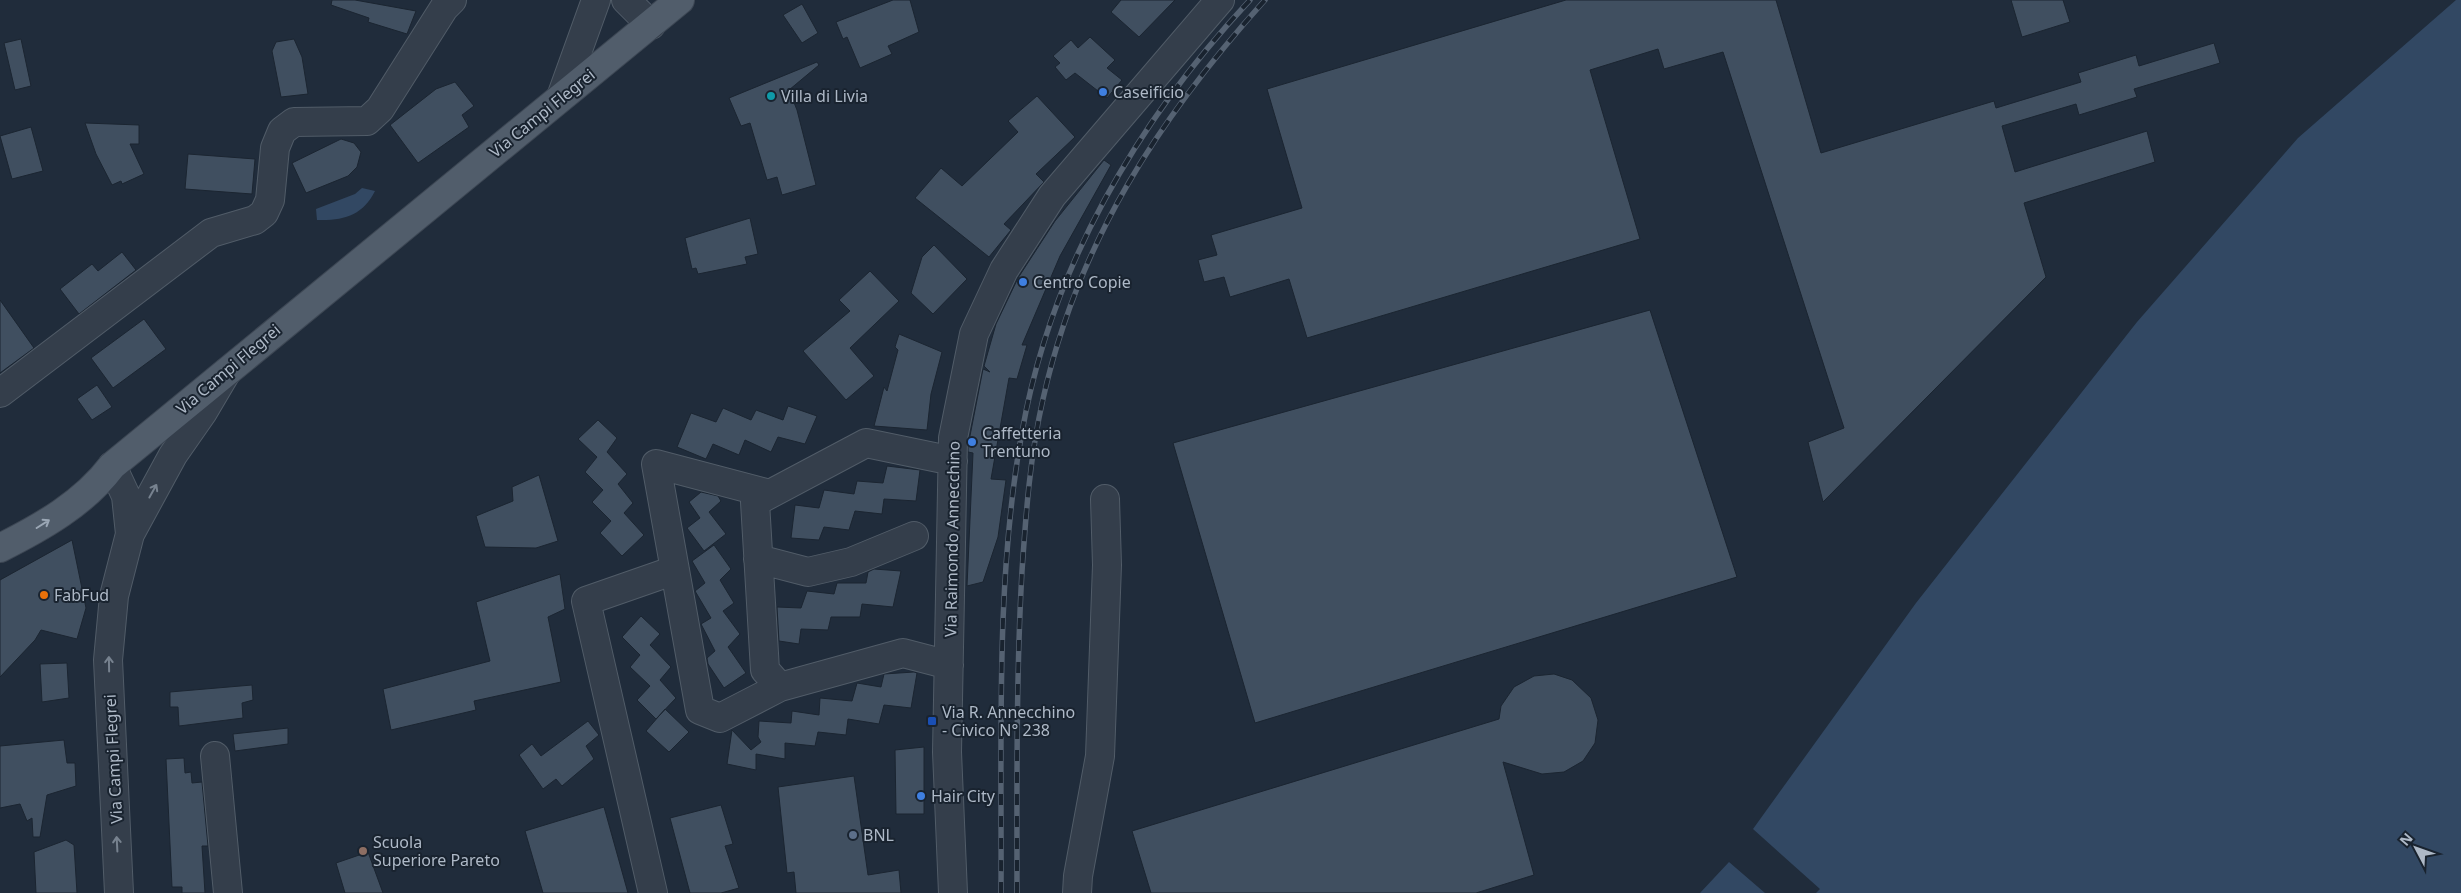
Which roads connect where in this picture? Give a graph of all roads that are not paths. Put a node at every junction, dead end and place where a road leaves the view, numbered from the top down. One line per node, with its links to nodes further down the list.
1 (452, 0): 9 (street)
2 (596, 0): 7 (street)
3 (626, 0): 6 (street)
4 (680, 0): 6 (main road, Via Campi Flegrei)
5 (1220, 0): 10 (street, Via Raimondo Annecchino)
6 (651, 25): 7 (main road, Via Campi Flegrei)
7 (561, 97): 8 (main road, Via Campi Flegrei)
8 (229, 368): 11 (main road, Via Campi Flegrei); 15 (street, one-way to 8)
9 (0, 393)
10 (952, 461): 12 (street); 20 (street, Via Raimondo Annecchino)
11 (112, 466): 14 (main road); 15 (street, Via Campi Flegrei); 17 (main road, one-way to 11)
12 (770, 494): 18 (street); 19 (street)
13 (1104, 499): 27 (street)
14 (0, 528)
15 (130, 534): 23 (street, Via Campi Flegrei, one-way to 15)
16 (914, 536): 18 (street)
17 (0, 548)
18 (758, 559): 21 (street)
19 (675, 570): 21 (street); 25 (street)
20 (949, 665): 21 (street); 26 (street, Via Raimondo Annecchino)
21 (780, 686)
22 (215, 756): 24 (street)
23 (119, 893)
24 (228, 893)
25 (653, 893)
26 (953, 893)
27 (1077, 893)

